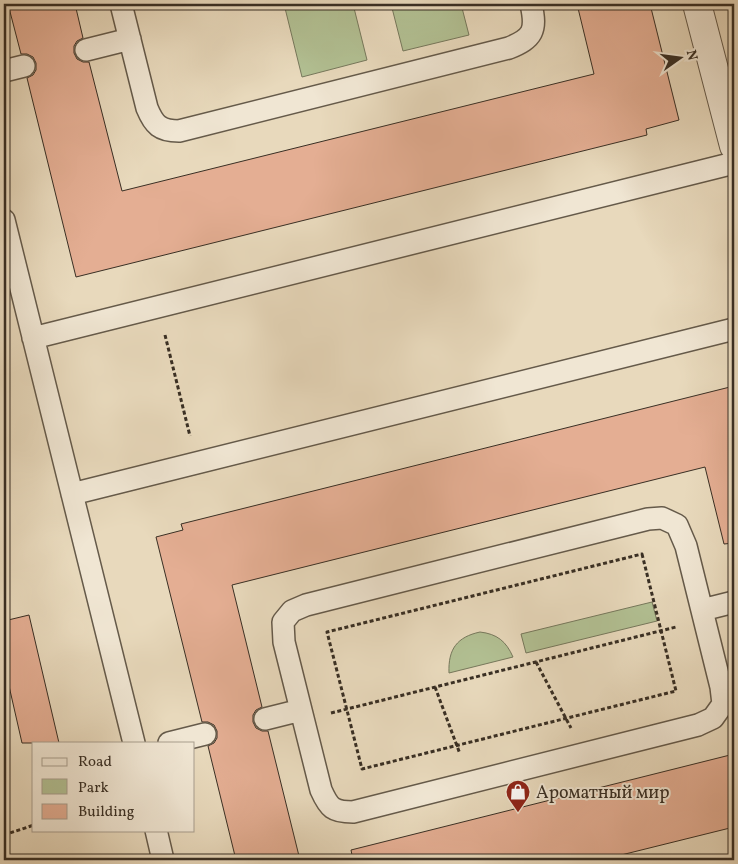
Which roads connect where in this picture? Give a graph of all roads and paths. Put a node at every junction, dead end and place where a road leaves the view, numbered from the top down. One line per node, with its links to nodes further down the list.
1 (121, 4): 4 (lane)
2 (531, 4): 4 (lane)
3 (697, 4): 6 (street)
4 (130, 39): 5 (lane)
5 (86, 50)
6 (734, 146)
7 (734, 163): 9 (lane)
8 (4, 220): 11 (lane)
9 (158, 307): 11 (lane); 12 (path)
10 (734, 329): 12 (lane)
11 (33, 338): 13 (lane)
12 (197, 463): 13 (lane)
13 (72, 494): 24 (lane)
14 (734, 602): 15 (lane)
15 (704, 615): 16 (path); 20 (lane); 27 (lane)
16 (661, 631): 17 (path); 19 (path); 21 (path)
17 (536, 662): 18 (path); 21 (path)
18 (435, 687): 19 (path); 26 (path)
19 (347, 710): 20 (path); 26 (path)
20 (302, 715): 22 (lane); 28 (lane)
21 (566, 718): 26 (path); 27 (path)
22 (265, 719)
23 (205, 734): 25 (lane)
24 (134, 742)
25 (173, 742)
26 (457, 746): 28 (path)
27 (585, 754): 28 (lane)
28 (470, 782)
29 (32, 826): 31 (path)
30 (156, 832): 32 (lane)
31 (4, 834)
32 (163, 860)

